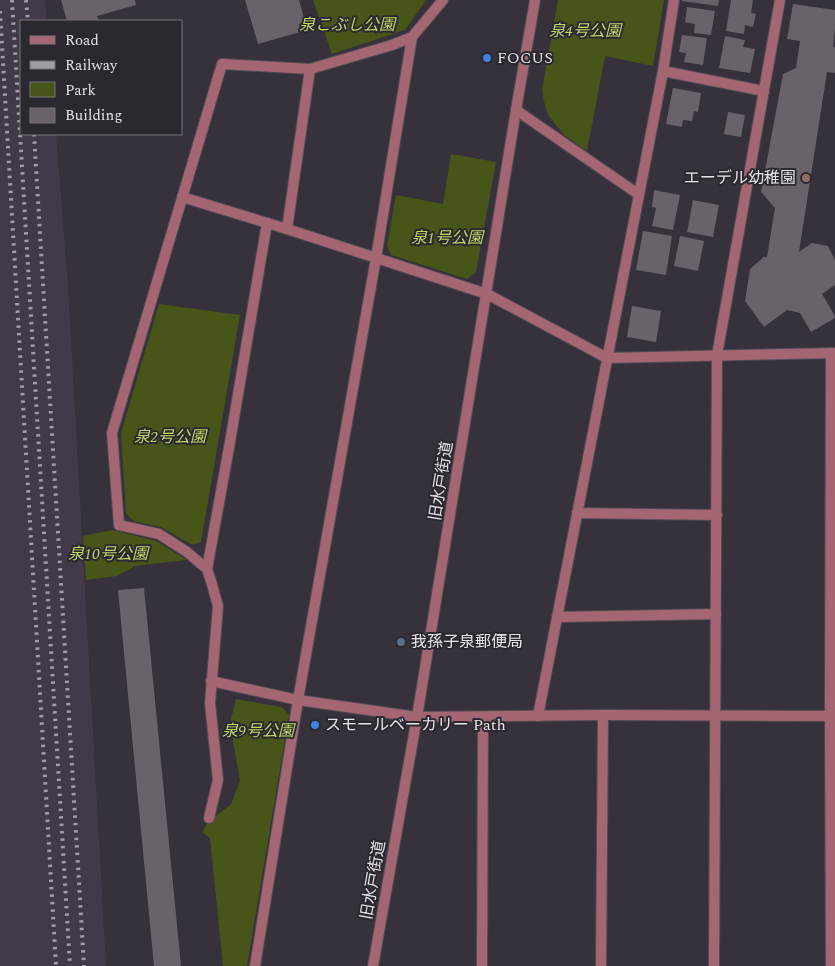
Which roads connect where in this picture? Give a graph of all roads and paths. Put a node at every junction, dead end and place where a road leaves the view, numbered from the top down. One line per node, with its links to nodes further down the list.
1 (443, 0): 5 (street)
2 (536, 0): 9 (street, 旧水戸街道)
3 (674, 0): 7 (street)
4 (780, 0): 8 (street)
5 (412, 37): 6 (street); 14 (street)
6 (310, 69): 11 (street); 13 (street)
7 (663, 71): 8 (street); 10 (street)
8 (764, 91): 17 (street)
9 (516, 110): 10 (street); 15 (street, 旧水戸街道)
10 (638, 194): 18 (street)
11 (182, 197): 12 (street); 21 (street)
12 (266, 223): 13 (street); 21 (street)
13 (287, 229): 14 (street)
14 (376, 258): 15 (street); 25 (street)
15 (487, 294): 18 (street); 30 (street, 旧水戸街道)
16 (833, 353): 17 (street); 29 (street)
17 (717, 356): 18 (street); 20 (street)
18 (607, 358): 19 (street)
19 (577, 513): 20 (street); 23 (street)
20 (717, 515): 22 (street)
21 (207, 569): 24 (street)
22 (716, 614): 23 (street); 28 (street)
23 (557, 617): 27 (street)
24 (211, 681): 25 (street); 32 (street)
25 (298, 700): 30 (street); 33 (street)
26 (603, 715): 27 (street); 28 (street); 36 (street)
27 (538, 716): 31 (street)
28 (716, 716): 29 (street); 37 (street)
29 (833, 716): 38 (street)
30 (417, 717): 31 (street); 34 (street, 旧水戸街道)
31 (483, 717): 35 (street)
32 (209, 818)
33 (255, 966)
34 (373, 966)
35 (482, 966)
36 (601, 966)
37 (714, 966)
38 (831, 966)

